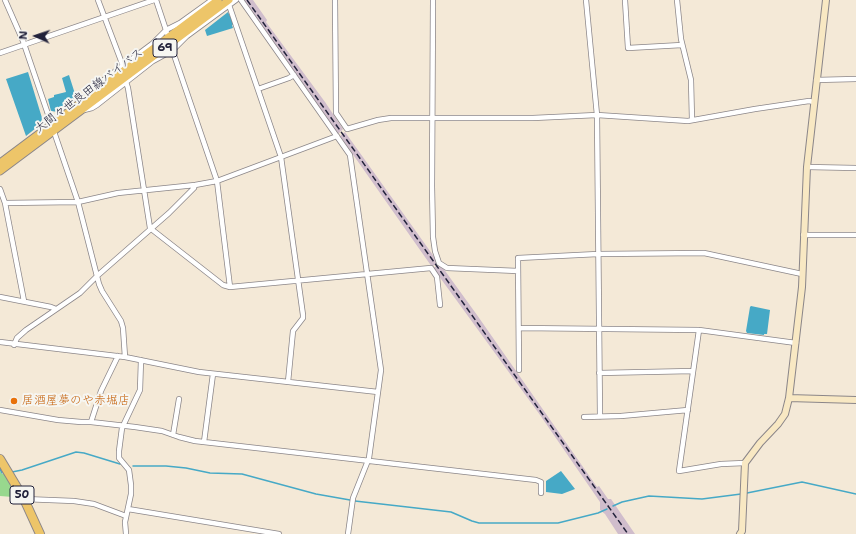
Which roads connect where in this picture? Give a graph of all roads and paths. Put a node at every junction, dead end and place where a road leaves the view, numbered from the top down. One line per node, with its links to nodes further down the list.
1 (5, 0): 17 (street)
2 (98, 0): 15 (street)
3 (155, 0): 15 (street); 16 (street)
4 (212, 0): 16 (street)
5 (218, 0): 27 (main road, 大間々世良田線バイパス / 69)
6 (236, 0): 14 (street)
7 (241, 0): 22 (street)
8 (335, 0): 31 (street)
9 (432, 0): 31 (street)
10 (586, 0): 30 (street)
11 (625, 0): 18 (street)
12 (677, 0): 18 (street)
13 (826, 0): 24 (street)
14 (229, 3): 19 (street); 26 (street); 29 (main road, 大間々世良田線バイパス / 69)
15 (104, 18): 17 (street); 21 (street)
16 (167, 33): 21 (street)
17 (24, 45): 20 (street); 33 (street)
18 (682, 45): 32 (street)
19 (172, 48): 25 (street); 40 (street)
20 (0, 53)
21 (123, 66): 27 (street)
22 (294, 75): 26 (street); 34 (street)
23 (856, 79): 24 (street)
24 (816, 80): 28 (street)
25 (126, 82): 29 (street); 43 (street)
26 (258, 89): 35 (street)
27 (82, 102): 33 (main road, 大間々世良田線バイパス / 69)
28 (814, 102): 32 (street); 37 (street)
29 (81, 110): 33 (main road, 大間々世良田線バイパス / 69)
30 (597, 116): 31 (street); 32 (street); 49 (street)
31 (432, 117): 50 (street)
32 (692, 120)
33 (52, 128): 36 (main road, 大間々世良田線バイパス / 69); 39 (main road, 大間々世良田線バイパス / 69); 44 (street)
34 (337, 136): 35 (street); 51 (street)
35 (281, 157): 40 (street); 54 (street)
36 (0, 163)
37 (807, 167): 38 (street); 47 (street)
38 (856, 168)
39 (0, 171)
40 (216, 181): 41 (street); 55 (street)
41 (195, 185): 43 (street); 46 (street)
42 (0, 189): 45 (street)
43 (144, 190): 44 (street); 46 (street)
44 (78, 202): 45 (street); 53 (street)
45 (4, 203): 57 (street)
46 (151, 229): 53 (street); 55 (street)
47 (803, 235): 48 (street); 52 (street)
48 (856, 235)
49 (598, 254): 50 (street); 52 (street); 61 (street)
50 (518, 271): 60 (street)
51 (367, 274): 54 (street); 58 (street); 74 (street)
52 (802, 274): 64 (street)
53 (97, 276): 59 (street); 67 (street)
54 (299, 280): 55 (street); 73 (street)
55 (230, 286)
56 (0, 297): 57 (street)
57 (24, 302): 59 (street)
58 (440, 305)
59 (56, 309): 65 (street)
60 (519, 328): 61 (street); 69 (street)
61 (599, 328): 62 (street); 71 (street)
62 (700, 330): 64 (street); 70 (street)
63 (0, 342): 65 (street)
64 (796, 343): 75 (street)
65 (14, 345): 66 (street)
66 (118, 356): 67 (street); 82 (street)
67 (125, 357): 68 (street)
68 (141, 360): 72 (street); 83 (street)
69 (519, 370)
70 (693, 371): 71 (street); 79 (street)
71 (599, 373): 80 (street)
72 (213, 374): 73 (street); 85 (street)
73 (288, 382): 74 (street)
74 (378, 392): 87 (street)
75 (789, 398): 77 (street); 88 (street)
76 (179, 399): 84 (street)
77 (856, 400)
78 (0, 410): 82 (street)
79 (688, 410): 80 (street); 88 (street)
80 (600, 416): 81 (street)
81 (584, 417)
82 (91, 422): 83 (street)
83 (123, 426): 84 (street); 91 (street)
84 (173, 435): 85 (street)
85 (204, 442): 87 (street)
86 (0, 459): 90 (highway, 50)
87 (369, 461): 89 (street); 96 (street)
88 (744, 463): 97 (street)
89 (541, 493)
90 (24, 499): 92 (street); 93 (highway, 50)
91 (128, 508): 92 (street); 95 (street)
92 (126, 516): 94 (street)
93 (40, 534)
94 (126, 534)
95 (279, 534)
96 (348, 534)
97 (740, 534)

